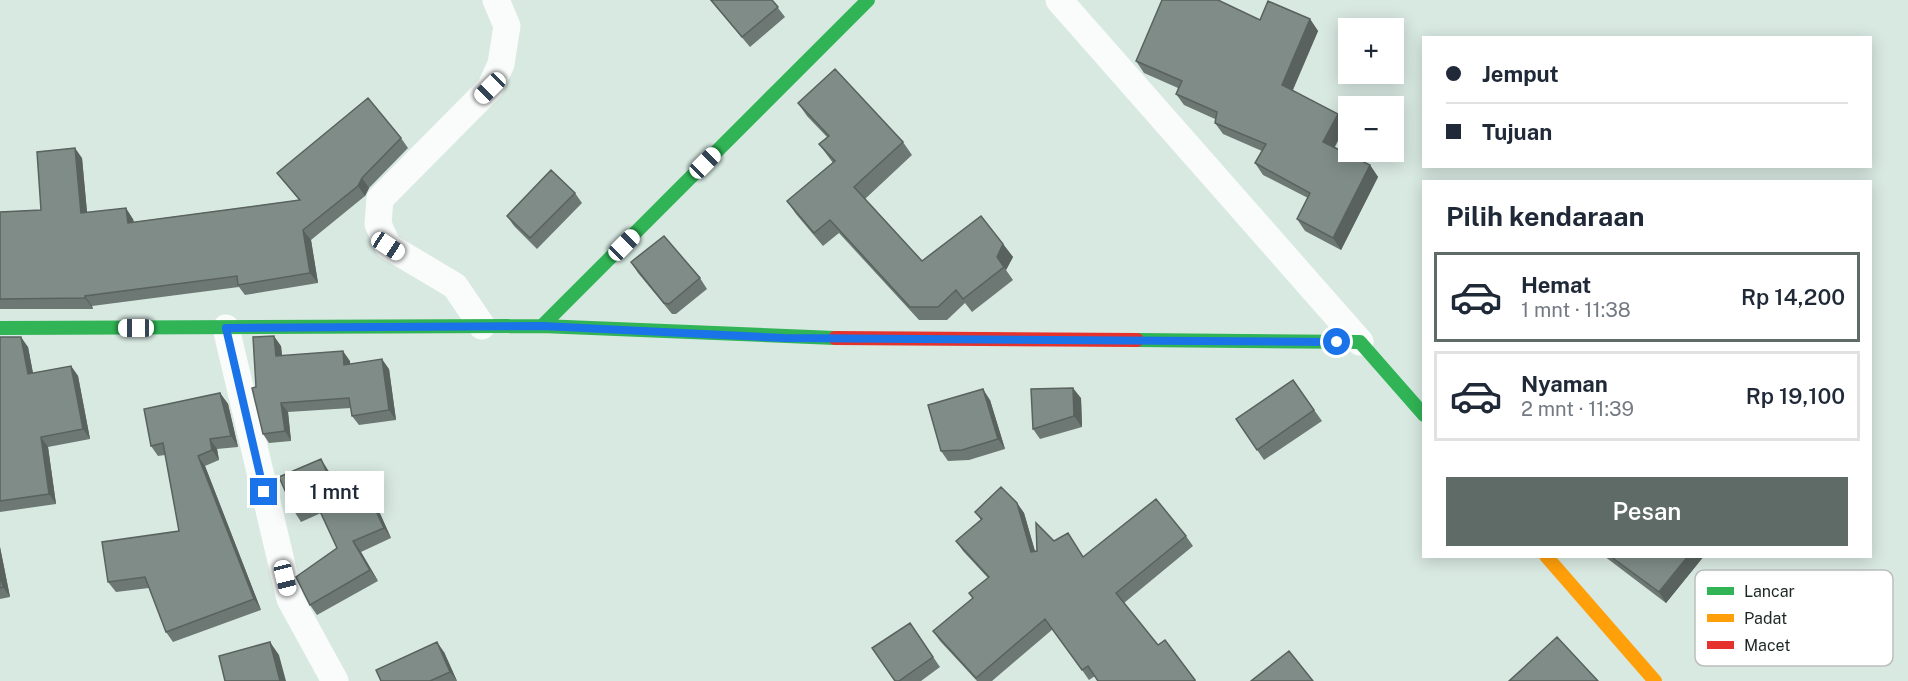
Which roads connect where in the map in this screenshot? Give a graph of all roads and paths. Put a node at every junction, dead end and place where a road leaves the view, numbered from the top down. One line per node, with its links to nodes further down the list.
1 (496, 0): 4 (street)
2 (868, 0): 5 (street)
3 (1059, 0): 8 (street)
4 (482, 326): 5 (street); 7 (street)
5 (542, 326): 8 (street)
6 (0, 328): 7 (street)
7 (226, 328): 11 (street)
8 (1360, 342): 9 (street)
9 (1422, 413)
10 (1548, 558): 12 (street)
11 (335, 681)
12 (1655, 681)

